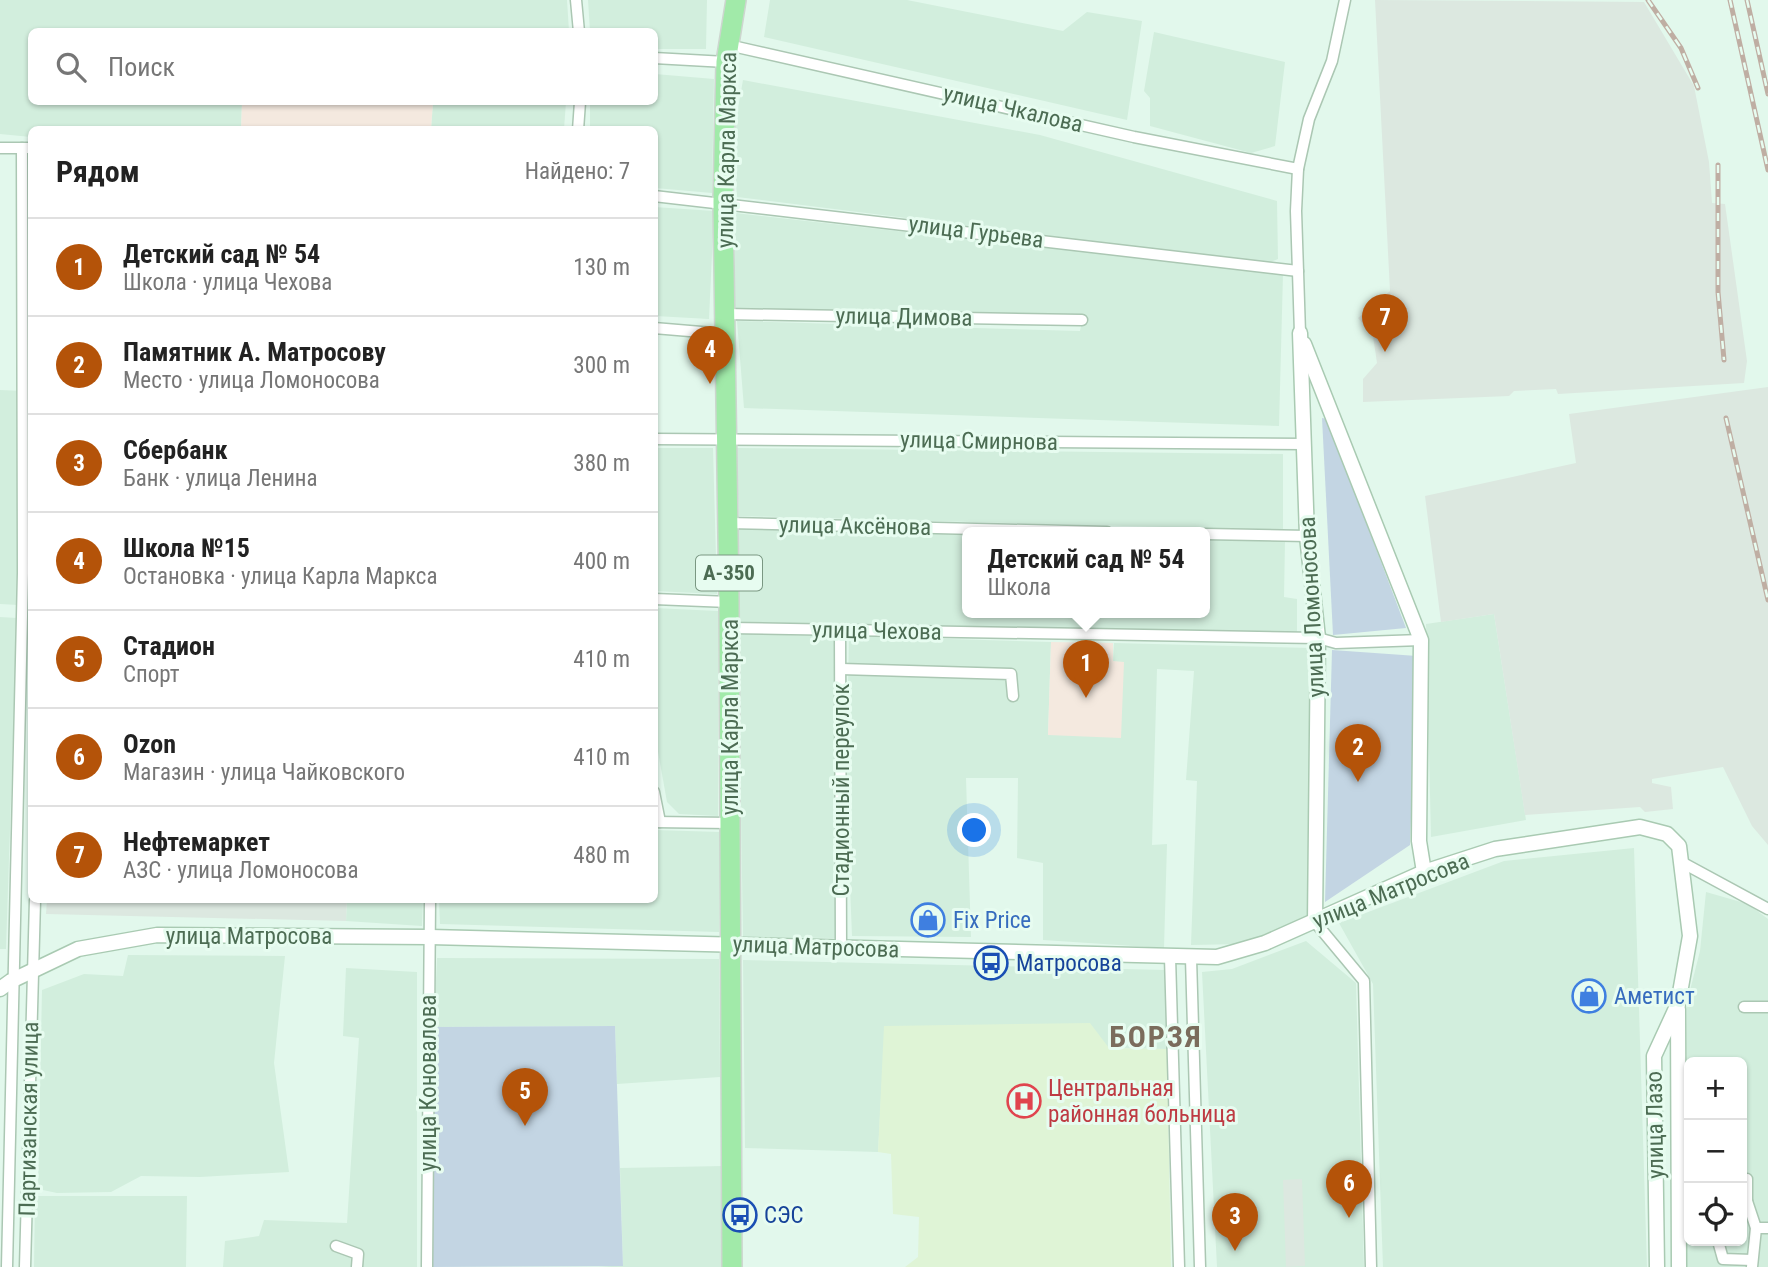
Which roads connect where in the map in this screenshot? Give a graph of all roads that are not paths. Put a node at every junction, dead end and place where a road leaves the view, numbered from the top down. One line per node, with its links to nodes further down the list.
1 (576, 0): 4 (street)
2 (736, 0): 5 (highway, улица Карла Маркса / А-350)
3 (1345, 0): 11 (street, улица Ломоносова)
4 (579, 28)
5 (727, 53): 6 (street, улица Чкалова); 11 (street, улица Чкалова); 13 (highway, улица Карла Маркса / А-350)
6 (658, 58)
7 (580, 105): 8 (street)
8 (578, 126)
9 (0, 148): 10 (street)
10 (27, 148): 15 (street, Партизанская улица)
11 (1298, 169): 14 (street, улица Ломоносова)
12 (658, 196): 13 (street, улица Гурьева)
13 (723, 202): 14 (street, улица Гурьева); 17 (highway, улица Карла Маркса / А-350)
14 (1298, 271): 20 (street, улица Ломоносова)
15 (23, 319): 19 (street); 28 (street, Партизанская улица)
16 (1082, 320): 17 (street, улица Димова)
17 (725, 324): 18 (street, улица Димова); 22 (highway, улица Карла Маркса / А-350)
18 (658, 328)
19 (28, 332)
20 (1300, 333): 23 (street, улица Ломоносова); 34 (street, улица Ломоносова)
21 (658, 439): 22 (street, улица Смирнова)
22 (727, 439): 23 (street, улица Смирнова); 24 (highway, улица Карла Маркса / А-350)
23 (1304, 444): 27 (street, улица Ломоносова)
24 (728, 523): 25 (street, улица Аксёнова); 30 (highway, улица Карла Маркса / А-350)
25 (962, 529)
26 (1210, 534): 27 (street)
27 (1307, 536): 33 (street, улица Ломоносова)
28 (27, 573): 51 (street, Партизанская улица)
29 (658, 599): 30 (street)
30 (729, 602): 31 (highway, улица Карла Маркса / А-350)
31 (729, 628): 32 (street, улица Чехова); 38 (highway, улица Карла Маркса / А-350)
32 (841, 631): 33 (street, улица Чехова); 35 (street, Стадионный переулок)
33 (1318, 638): 34 (street, улица Чехова); 44 (street, улица Ломоносова)
34 (1421, 640): 40 (street, улица Ломоносова)
35 (841, 669): 36 (street, улица Чехова); 47 (street, Стадионный переулок)
36 (1013, 696)
37 (658, 822): 38 (street)
38 (730, 823): 46 (highway, улица Карла Маркса / А-350)
39 (1683, 863): 40 (street, улица Матросова); 43 (street); 52 (street, улица Лазо)
40 (1424, 872): 44 (street, улица Матросова)
41 (35, 903): 50 (street, Партизанская улица)
42 (430, 903): 45 (street, улица Коновалова)
43 (1768, 909)
44 (1315, 922): 49 (street, улица Матросова); 69 (street)
45 (429, 937): 46 (street, улица Матросова); 50 (street, улица Матросова); 65 (street, улица Коновалова)
46 (732, 945): 47 (street, улица Матросова); 66 (highway, улица Карла Маркса / А-350)
47 (841, 948): 48 (street, улица Матросова)
48 (1170, 957): 49 (street, улица Матросова); 67 (street)
49 (1191, 958): 68 (street)
50 (33, 971): 51 (street, улица Матросова); 63 (street, Партизанская улица)
51 (4, 982): 62 (street, Партизанская улица)
52 (1678, 1004): 58 (street); 70 (street, улица Лазо)
53 (1744, 1007): 54 (street)
54 (1768, 1007)
55 (1747, 1208): 56 (street)
56 (1756, 1228): 57 (street); 61 (street)
57 (1768, 1228)
58 (1684, 1231): 71 (street)
59 (336, 1246): 64 (street)
60 (1720, 1246): 61 (street)
61 (1752, 1263)
62 (7, 1267)
63 (25, 1267)
64 (357, 1267)
65 (427, 1267)
66 (732, 1267)
67 (1179, 1267)
68 (1200, 1267)
69 (1371, 1267)
70 (1657, 1267)
71 (1679, 1267)

